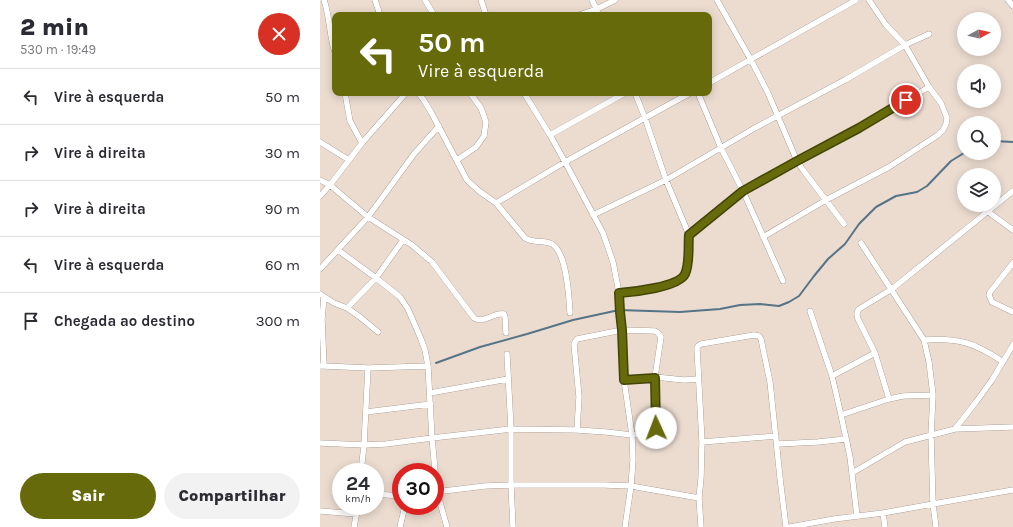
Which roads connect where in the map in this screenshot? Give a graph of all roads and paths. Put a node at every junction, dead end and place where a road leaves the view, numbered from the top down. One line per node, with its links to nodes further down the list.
1 (324, 0): 19 (street)
2 (375, 0): 13 (street)
3 (425, 0): 14 (street)
4 (481, 0): 15 (street)
5 (592, 0): 12 (street)
6 (615, 0): 12 (street)
7 (717, 0): 21 (street)
8 (856, 0): 21 (street)
9 (868, 0): 20 (street)
10 (1008, 0): 11 (street)
11 (1013, 6)
12 (596, 9): 16 (street); 17 (street)
13 (379, 12)
14 (432, 12)
15 (485, 12)
16 (588, 12)
17 (598, 12)
18 (929, 34): 20 (street)
19 (332, 44)
20 (905, 45): 23 (street); 33 (street)
21 (751, 60): 22 (street); 33 (street)
22 (712, 81)
23 (929, 86): 42 (street); 50 (street)
24 (346, 96): 38 (street)
25 (403, 96): 38 (street)
26 (421, 96): 35 (street)
27 (471, 96): 41 (street)
28 (526, 96): 36 (street)
29 (620, 96): 36 (street)
30 (636, 96): 34 (street)
31 (685, 96): 34 (street)
32 (699, 96): 39 (street)
33 (777, 116): 39 (street); 42 (street)
34 (645, 118): 43 (street); 45 (street)
35 (439, 126): 41 (street); 56 (street)
36 (550, 135): 43 (street)
37 (320, 142): 40 (street)
38 (362, 143): 40 (street)
39 (721, 148): 45 (street); 47 (street)
40 (349, 160): 46 (street)
41 (457, 160): 52 (street)
42 (797, 161): 47 (street); 50 (street)
43 (565, 162): 52 (street); 55 (street)
44 (320, 180): 46 (street)
45 (666, 180): 55 (street); 59 (street)
46 (330, 185): 49 (street); 56 (street)
47 (743, 191): 59 (street); 60 (street)
48 (1013, 191): 51 (street)
49 (320, 196)
50 (826, 200): 57 (street); 60 (street)
51 (1001, 200)
52 (496, 202): 74 (street)
53 (986, 212): 68 (street)
54 (988, 212): 58 (street)
55 (593, 215): 69 (street)
56 (368, 217): 61 (street); 63 (street)
57 (844, 224)
58 (1013, 230)
59 (689, 235): 69 (street)
60 (764, 238): 67 (street)
61 (403, 240): 66 (street); 77 (street)
62 (861, 243): 68 (street)
63 (338, 250): 65 (street); 66 (street)
64 (1013, 263): 73 (street)
65 (320, 269)
66 (376, 278): 71 (street); 85 (street)
67 (783, 280)
68 (892, 289): 78 (street); 80 (street)
69 (619, 293): 75 (street)
70 (322, 296): 71 (street); 84 (street)
71 (347, 308): 76 (street)
72 (810, 311): 87 (street)
73 (1013, 312)
74 (570, 313)
75 (622, 330): 88 (street); 91 (street); 101 (street)
76 (378, 332)
77 (506, 333)
78 (924, 340): 83 (street); 93 (street)
79 (1013, 345): 82 (street)
80 (875, 353): 87 (street); 94 (street)
81 (507, 354): 89 (street)
82 (1011, 355): 83 (street)
83 (1004, 362): 100 (street)
84 (322, 366): 86 (street)
85 (428, 366): 86 (street); 92 (street)
86 (368, 368): 96 (street)
87 (832, 376): 97 (street)
88 (655, 378): 90 (street); 91 (street); 102 (street)
89 (508, 379): 92 (street); 99 (street)
90 (698, 379): 104 (street); 107 (street)
91 (624, 380): 102 (street)
92 (430, 393): 95 (street)
93 (933, 394): 94 (street); 103 (street)
94 (889, 399): 97 (street)
95 (431, 404): 96 (street); 105 (street)
96 (366, 412): 110 (street)
97 (841, 415): 106 (street)
98 (1013, 427): 100 (street)
99 (512, 429): 101 (street); 105 (street); 114 (street)
100 (955, 429): 103 (street)
101 (577, 430): 102 (street)
102 (632, 435): 115 (street)
103 (932, 435): 113 (street); 119 (street)
104 (776, 436): 107 (street); 109 (street)
105 (432, 438): 110 (street); 112 (street)
106 (846, 439): 109 (street); 113 (street)
107 (702, 442): 118 (street)
108 (320, 443): 110 (street)
109 (777, 444): 133 (street)
110 (364, 445): 111 (street)
111 (362, 463)
112 (434, 463)
113 (852, 473): 126 (street)
114 (510, 485): 115 (street); 117 (street); 130 (street)
115 (631, 486): 118 (street); 131 (street)
116 (1013, 490): 119 (street)
117 (444, 491)
118 (699, 498): 132 (street)
119 (933, 504): 122 (street); 136 (street)
120 (320, 511): 121 (street)
121 (332, 512)
122 (883, 513): 126 (street); 135 (street)
123 (356, 515): 127 (street)
124 (403, 515): 128 (street)
125 (443, 515): 129 (street)
126 (857, 516): 134 (street)
127 (354, 527)
128 (400, 527)
129 (447, 527)
130 (513, 527)
131 (625, 527)
132 (701, 527)
133 (786, 527)
134 (790, 527)
135 (885, 527)
136 (936, 527)

